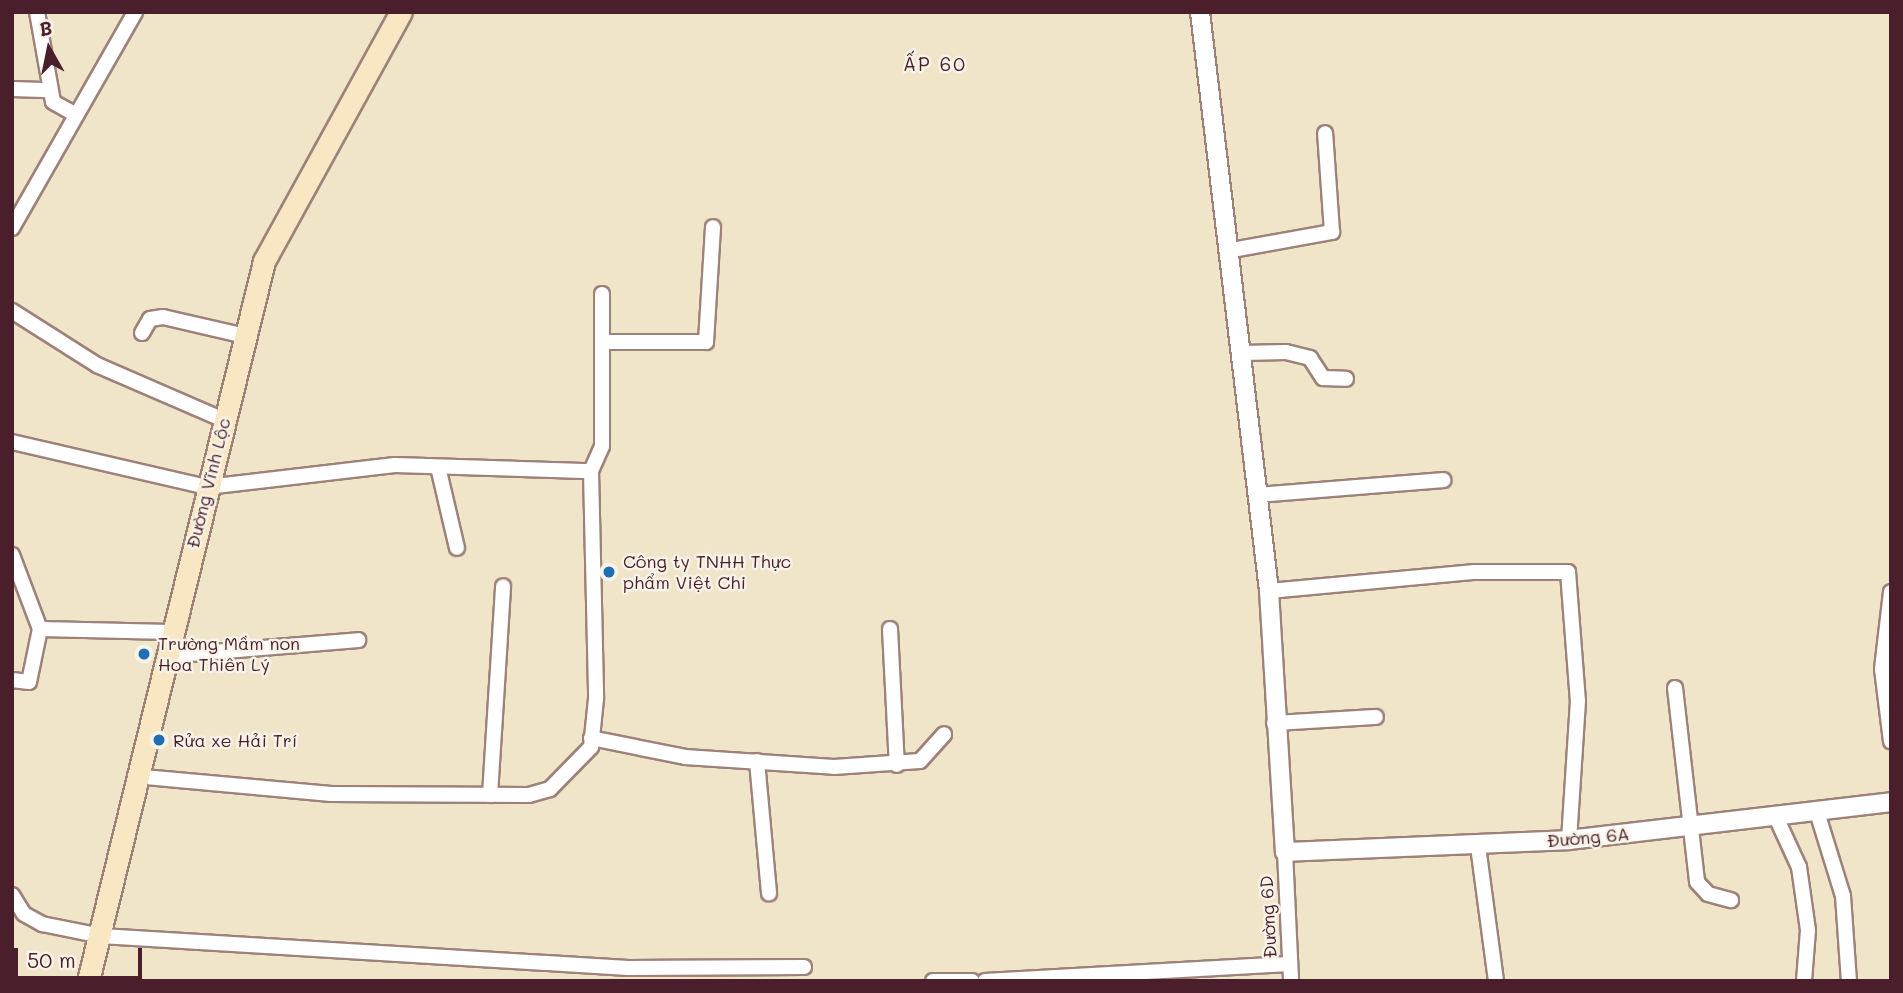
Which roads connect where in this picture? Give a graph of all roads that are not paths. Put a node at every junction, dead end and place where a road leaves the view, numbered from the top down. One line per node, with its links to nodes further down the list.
1 (37, 12): 6 (street)
2 (135, 12): 7 (street)
3 (401, 12): 15 (main road, Đường Vĩnh Lộc)
4 (1200, 12): 11 (street)
5 (12, 89): 6 (street)
6 (50, 90): 7 (street)
7 (73, 113): 10 (street)
8 (1325, 133): 11 (street)
9 (713, 227): 16 (street)
10 (12, 228)
11 (1232, 250): 17 (street)
12 (602, 294): 16 (street)
13 (12, 311): 19 (street)
14 (142, 333): 15 (street)
15 (245, 336): 19 (main road, Đường Vĩnh Lộc)
16 (603, 342): 22 (street)
17 (1243, 353): 18 (street); 25 (street)
18 (1346, 379)
19 (224, 420): 24 (main road, Đường Vĩnh Lộc)
20 (12, 442): 24 (street)
21 (438, 467): 22 (street); 24 (street); 26 (street)
22 (591, 471): 41 (street)
23 (1443, 480): 25 (street)
24 (207, 487): 33 (main road, Đường Vĩnh Lộc)
25 (1258, 495): 29 (street)
26 (457, 548)
27 (12, 555): 31 (street)
28 (503, 586): 46 (street)
29 (1269, 591): 39 (street); 51 (street)
30 (1891, 592): 42 (street)
31 (40, 629): 33 (street); 36 (street)
32 (890, 629): 44 (street)
33 (171, 632): 35 (main road, Đường Vĩnh Lộc)
34 (358, 640): 35 (street)
35 (165, 656): 45 (main road, Đường Vĩnh Lộc)
36 (12, 680)
37 (1675, 688): 50 (street)
38 (1376, 717): 39 (street)
39 (1274, 723): 53 (street)
40 (944, 734): 44 (street)
41 (591, 738): 43 (street); 46 (street)
42 (1891, 741)
43 (757, 761): 44 (street); 54 (street)
44 (897, 765)
45 (135, 776): 46 (street); 57 (main road, Đường Vĩnh Lộc)
46 (490, 795)
47 (1891, 802): 48 (street, Đường 6A)
48 (1816, 812): 49 (street, Đường 6A); 70 (street)
49 (1776, 817): 50 (street, Đường 6A); 69 (street)
50 (1687, 827): 51 (street, Đường 6A); 56 (street)
51 (1569, 840): 52 (street, Đường 6A)
52 (1478, 846): 53 (street, Đường 6A); 68 (street)
53 (1285, 852): 58 (street, Đường 6D)
54 (769, 893)
55 (12, 895): 57 (street)
56 (1731, 900)
57 (101, 936): 60 (street); 62 (main road, Đường Vĩnh Lộc)
58 (1289, 964): 61 (street); 67 (street, Đường 6D)
59 (804, 967): 60 (street)
60 (661, 968): 63 (street)
61 (1097, 977): 66 (street)
62 (88, 981)
63 (672, 981)
64 (933, 981): 65 (street)
65 (972, 981)
66 (985, 981)
67 (1291, 981)
68 (1496, 981)
69 (1804, 981)
70 (1849, 981)

